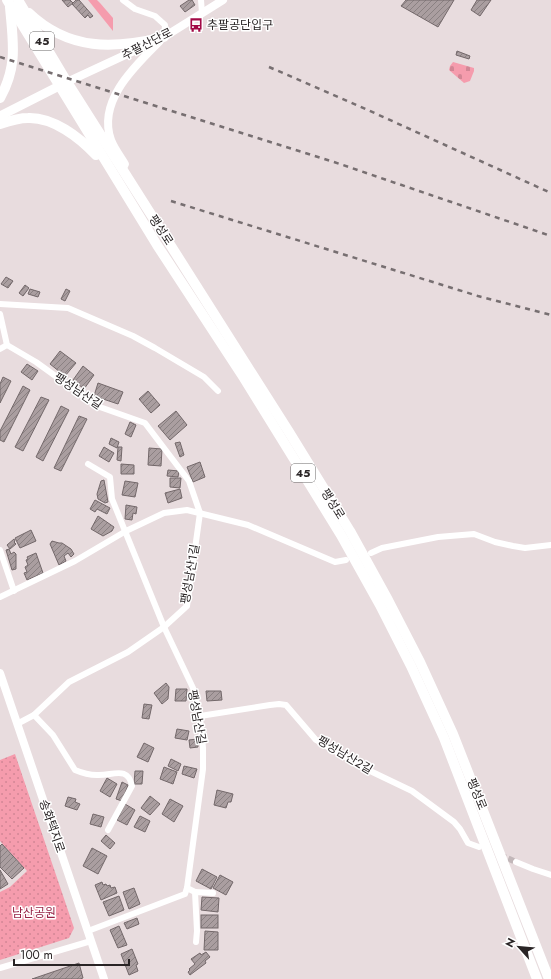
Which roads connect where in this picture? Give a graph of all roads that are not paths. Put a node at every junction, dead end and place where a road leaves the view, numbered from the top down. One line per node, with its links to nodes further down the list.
1 (123, 0): 6 (street)
2 (201, 0): 5 (street)
3 (223, 0): 5 (street, 추팔산단로)
4 (14, 3): 6 (main road); 7 (main road, 팽성로 / 45); 8 (main road)
5 (202, 13): 6 (street, 추팔산단로)
6 (164, 37): 7 (street, 추팔산단로); 11 (street)
7 (63, 84): 9 (main road); 11 (main road, 팽성로 / 45); 12 (main road, 팽성로 / 45)
8 (0, 98)
9 (0, 116)
10 (0, 124): 12 (main road)
11 (122, 170): 45 (main road, 팽성로 / 45)
12 (116, 180): 44 (main road, 팽성로 / 45)
13 (0, 304): 17 (street)
14 (0, 314): 15 (street)
15 (7, 345): 16 (street); 19 (street, 팽성남산길)
16 (0, 349)
17 (218, 391)
18 (88, 464): 20 (street, 팽성남산길)
19 (200, 513): 20 (street); 24 (street); 27 (street, 팽성남산1길)
20 (126, 531): 25 (street); 27 (street, 팽성남산길)
21 (551, 545): 23 (street)
22 (0, 550): 25 (street)
23 (371, 553)
24 (346, 560)
25 (14, 591): 26 (street)
26 (0, 597)
27 (164, 627): 29 (street, 팽성남산1길); 30 (street, 팽성남산길)
28 (0, 673): 31 (street, 송화택지로)
29 (34, 715): 31 (street, 팽성남산1길); 32 (street)
30 (200, 716): 33 (street, 팽성남산2길); 36 (street, 팽성남산길)
31 (17, 724): 39 (street, 송화택지로)
32 (108, 830)
33 (479, 847)
34 (516, 862): 35 (street)
35 (551, 875)
36 (187, 888): 37 (street); 39 (street)
37 (195, 892): 38 (street); 41 (street)
38 (213, 892)
39 (88, 931): 40 (street, 송화택지로)
40 (91, 941): 42 (street); 43 (street, 송화택지로)
41 (196, 942)
42 (0, 968)
43 (104, 979)
44 (537, 979)
45 (549, 979)

